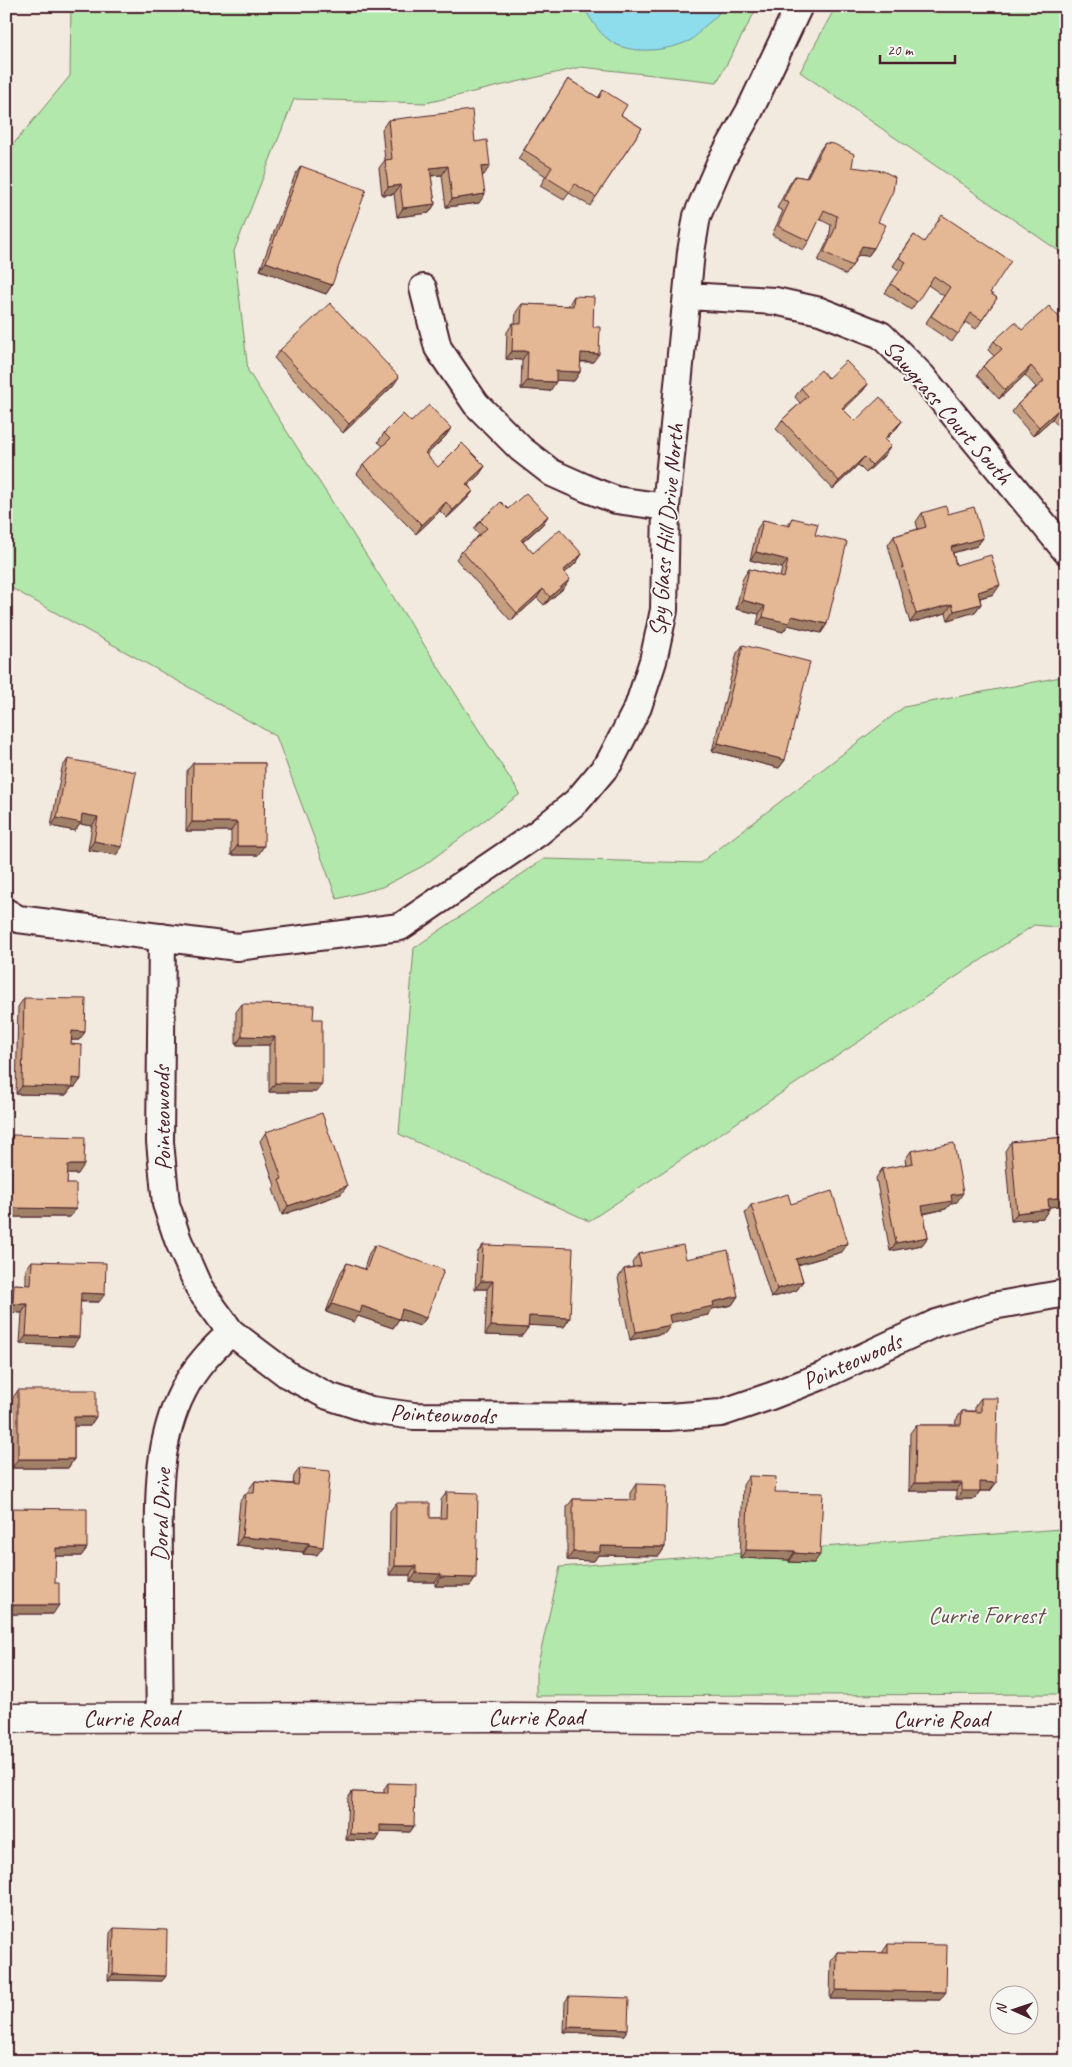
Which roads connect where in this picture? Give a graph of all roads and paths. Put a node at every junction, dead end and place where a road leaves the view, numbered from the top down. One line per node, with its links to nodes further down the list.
1 (799, 6): 3 (street, Spy Glass Hill Drive North)
2 (423, 288): 4 (street)
3 (687, 296): 4 (street, Spy Glass Hill Drive North); 5 (street, Sawgrass Court South)
4 (666, 507): 7 (street, Spy Glass Hill Drive North)
5 (1066, 551)
6 (6, 912): 7 (street, Spy Glass Hill Drive North)
7 (162, 937): 9 (street, Pointeowoods)
8 (1066, 1293): 9 (street, Pointeowoods)
9 (231, 1332): 11 (street, Doral Drive)
10 (6, 1718): 11 (street, Currie Road)
11 (160, 1718): 12 (street, Currie Road)
12 (1066, 1720)

